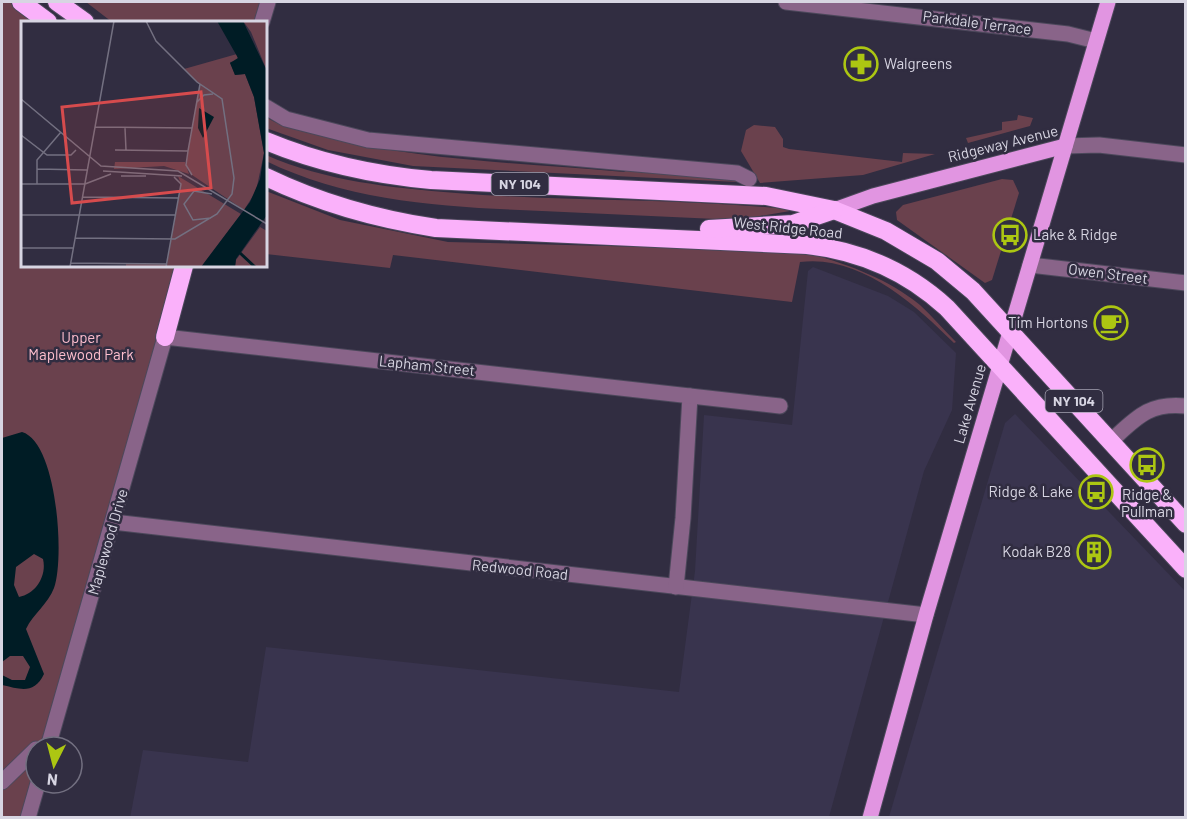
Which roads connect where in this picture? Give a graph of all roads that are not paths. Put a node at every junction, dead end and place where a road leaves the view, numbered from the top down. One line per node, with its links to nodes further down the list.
1 (21, 2): 6 (highway)
2 (57, 2): 7 (highway)
3 (268, 2): 8 (street)
4 (786, 2): 9 (street, Parkdale Terrace)
5 (1108, 2): 9 (main road, Lake Avenue)
6 (45, 21)
7 (84, 21)
8 (262, 21)
9 (1096, 40): 12 (main road, Lake Avenue)
10 (267, 108): 15 (street)
11 (267, 141): 16 (highway, West Ridge Road / NY 104)
12 (1065, 146): 13 (street, Ridgeway Avenue); 17 (main road, Ridgeway Avenue); 19 (main road, Lake Avenue)
13 (1185, 155)
14 (267, 177): 18 (highway, West Ridge Road / NY 104)
15 (749, 178): 16 (highway)
16 (779, 198): 17 (highway, West Ridge Road / NY 104)
17 (834, 210): 18 (highway); 22 (highway, West Ridge Road / NY 104)
18 (612, 235): 24 (highway, West Ridge Road / NY 104)
19 (1030, 265): 21 (street, Owen Street); 22 (main road, Lake Avenue)
20 (184, 267): 23 (highway)
21 (1185, 282)
22 (1010, 331): 24 (main road, Lake Avenue); 28 (highway, West Ridge Road / NY 104)
23 (165, 337): 25 (street, Lapham Street); 29 (street, Maplewood Drive)
24 (1000, 365): 31 (highway, West Ridge Road / NY 104); 33 (main road, Lake Avenue)
25 (690, 396): 26 (street, Lapham Street); 32 (street)
26 (780, 406)
27 (1185, 406): 28 (street)
28 (1111, 441): 30 (highway, West Ridge Road / NY 104)
29 (113, 522): 32 (street, Redwood Road); 34 (street, Maplewood Drive)
30 (1185, 524)
31 (1185, 569)
32 (676, 587): 33 (street, Redwood Road)
33 (926, 615): 41 (main road, Lake Avenue)
34 (58, 715): 35 (street); 36 (street, Maplewood Drive)
35 (45, 735)
36 (52, 735)
37 (24, 761): 38 (street)
38 (2, 782)
39 (35, 795): 40 (street)
40 (28, 818)
41 (870, 818)

